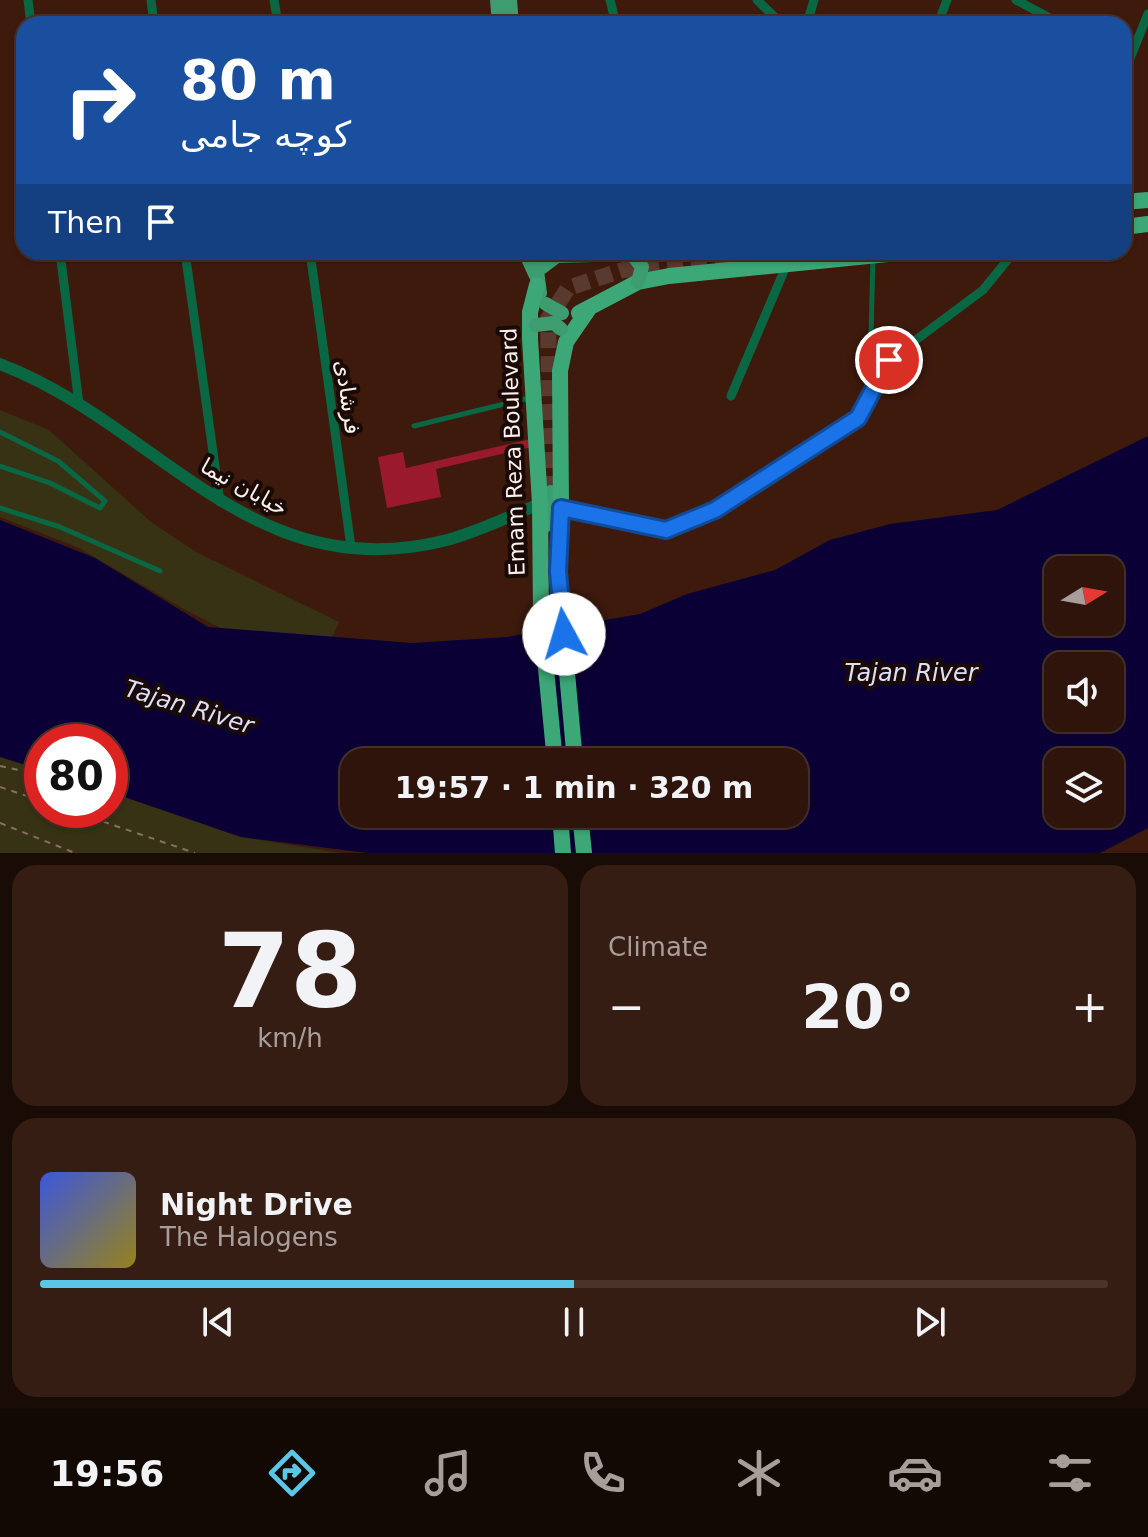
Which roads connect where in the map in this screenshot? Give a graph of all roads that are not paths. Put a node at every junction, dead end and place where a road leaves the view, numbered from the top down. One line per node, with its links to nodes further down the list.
1 (757, 0): 4 (street)
2 (1016, 0): 5 (street)
3 (1148, 14): 6 (street)
4 (774, 16)
5 (1046, 16)
6 (1132, 47)
7 (61, 260): 26 (street)
8 (186, 260): 31 (street)
9 (311, 260): 34 (street, فرشادی)
10 (528, 260): 18 (main road)
11 (548, 260): 18 (main road)
12 (644, 260): 17 (main road, bridge)
13 (825, 260): 16 (highway)
14 (873, 260): 22 (lane)
15 (1007, 260): 33 (street)
16 (787, 264): 17 (highway); 24 (street)
17 (650, 278): 19 (highway)
18 (537, 282): 20 (main road, bridge); 21 (highway, Emam Reza Boulevard)
19 (588, 310): 20 (highway, Emam Reza Boulevard); 20 (highway)
20 (563, 329): 21 (main road, bridge); 33 (highway, Emam Reza Boulevard)
21 (533, 333): 25 (highway, Emam Reza Boulevard)
22 (871, 336)
23 (0, 364): 26 (street, خیابان نیما)
24 (731, 396)
25 (534, 397): 27 (lane); 30 (highway, Emam Reza Boulevard)
26 (79, 404): 31 (street, خیابان نیما)
27 (414, 426)
28 (0, 432): 29 (lane)
29 (0, 466)
30 (546, 498): 34 (street, خیابان نیما); 36 (highway, Emam Reza Boulevard)
31 (220, 502): 34 (street, خیابان نیما)
32 (0, 508): 35 (lane)
33 (561, 508): 37 (highway, Emam Reza Boulevard)
34 (351, 547)
35 (160, 571)
36 (554, 748)
37 (574, 748)
38 (561, 828): 40 (highway)
39 (581, 828): 41 (highway)
40 (563, 853)
41 (584, 853)

